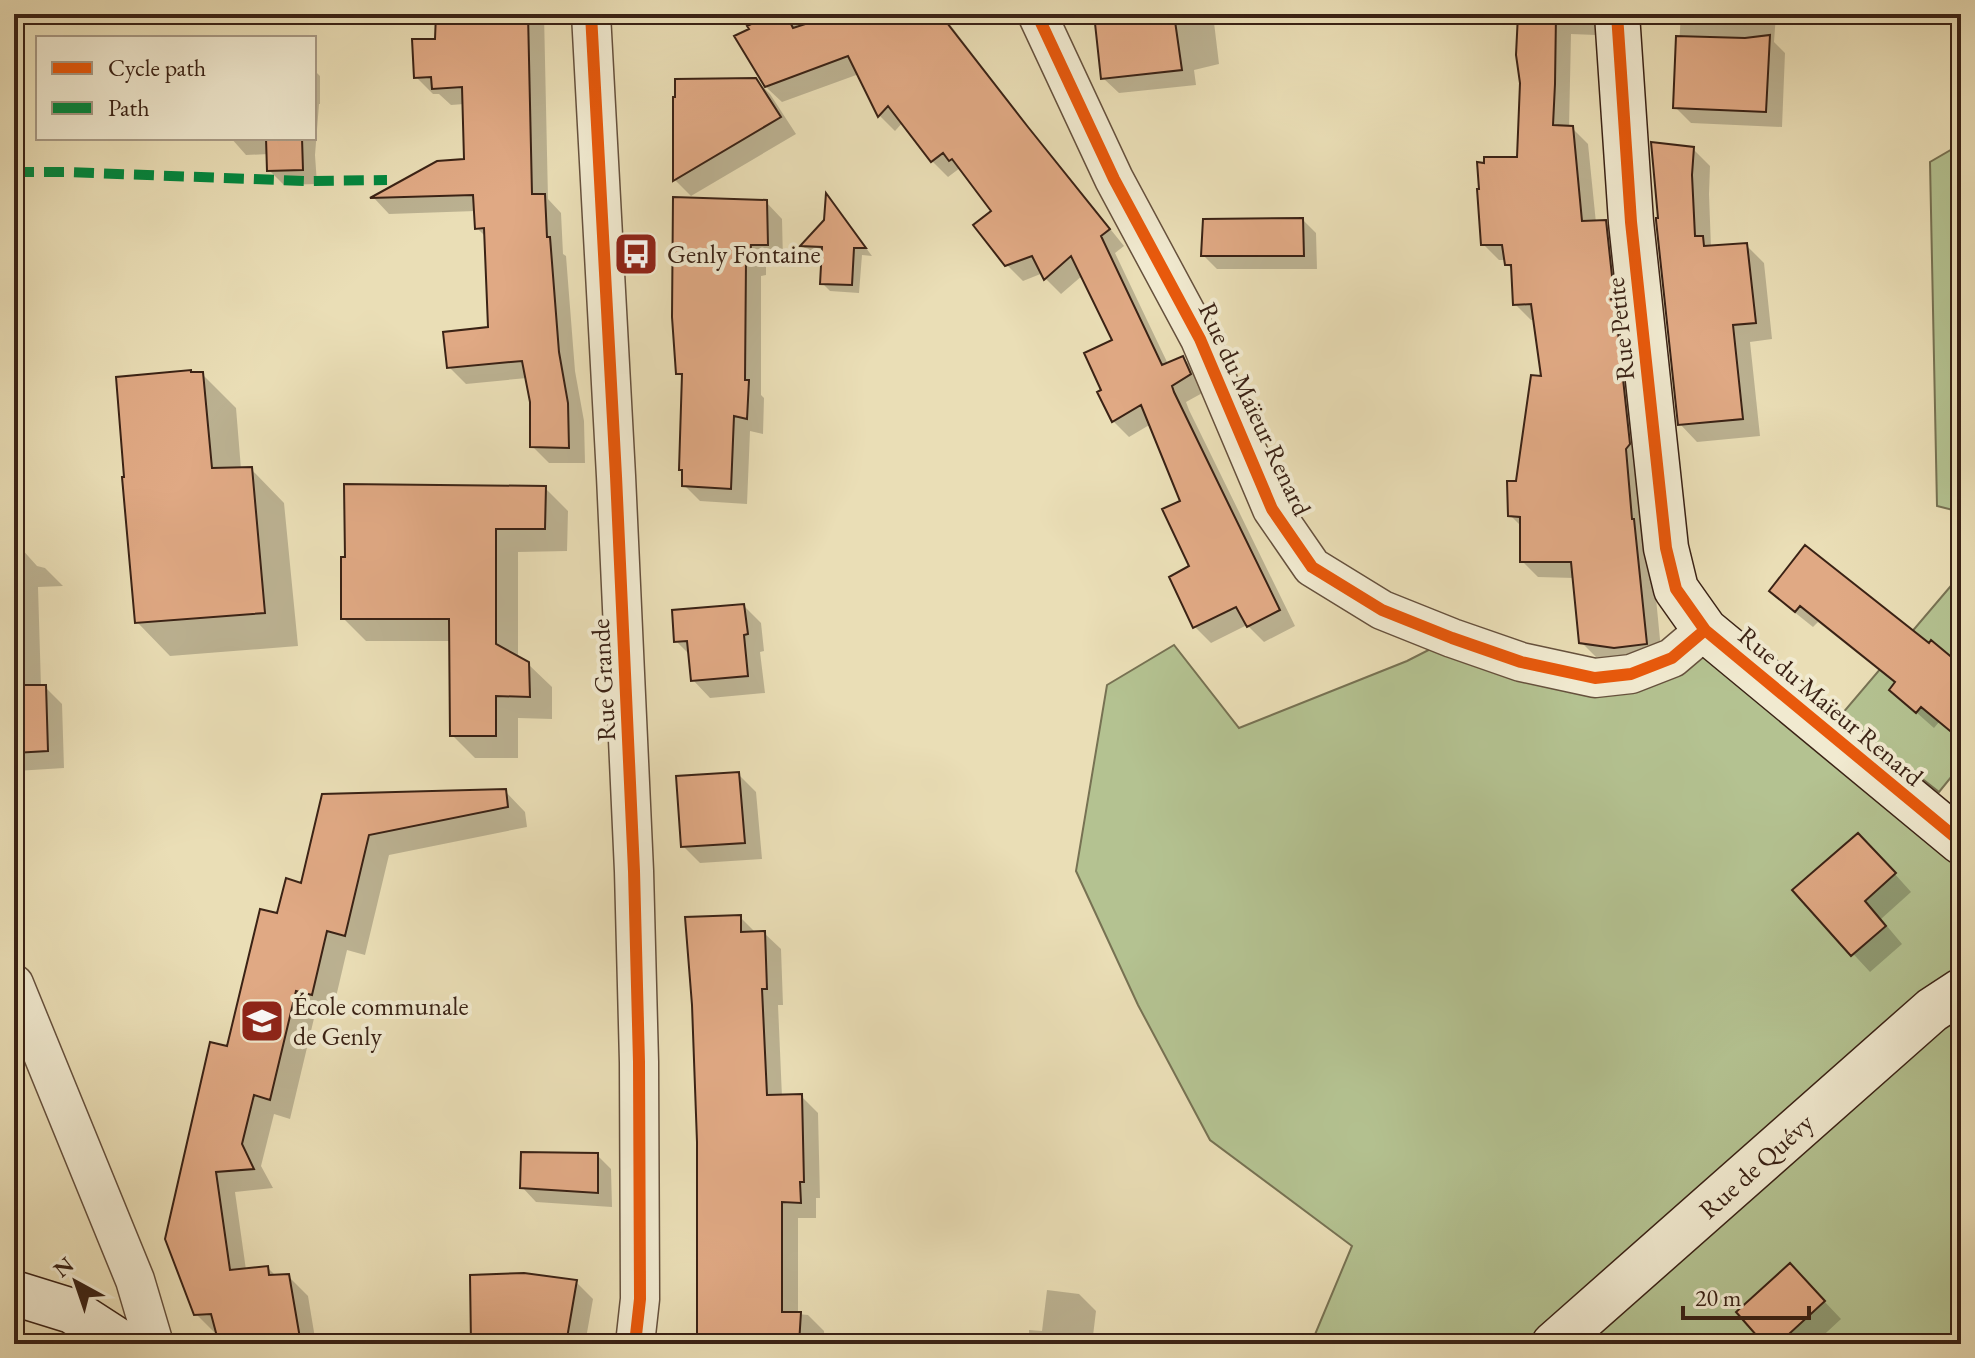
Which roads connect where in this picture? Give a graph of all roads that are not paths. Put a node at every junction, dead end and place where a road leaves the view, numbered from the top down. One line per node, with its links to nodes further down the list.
1 (591, 14): 11 (street, Rue Grande)
2 (1037, 14): 4 (street, Rue du Maïeur Renard)
3 (1617, 14): 4 (street, Rue Petite)
4 (1705, 630): 5 (street, Rue du Maïeur Renard)
5 (1961, 842)
6 (14, 984): 10 (street)
7 (1961, 991): 12 (street, Rue de Quévy)
8 (14, 1293): 9 (street)
9 (123, 1344)
10 (154, 1344)
11 (635, 1344)
12 (1554, 1344)

